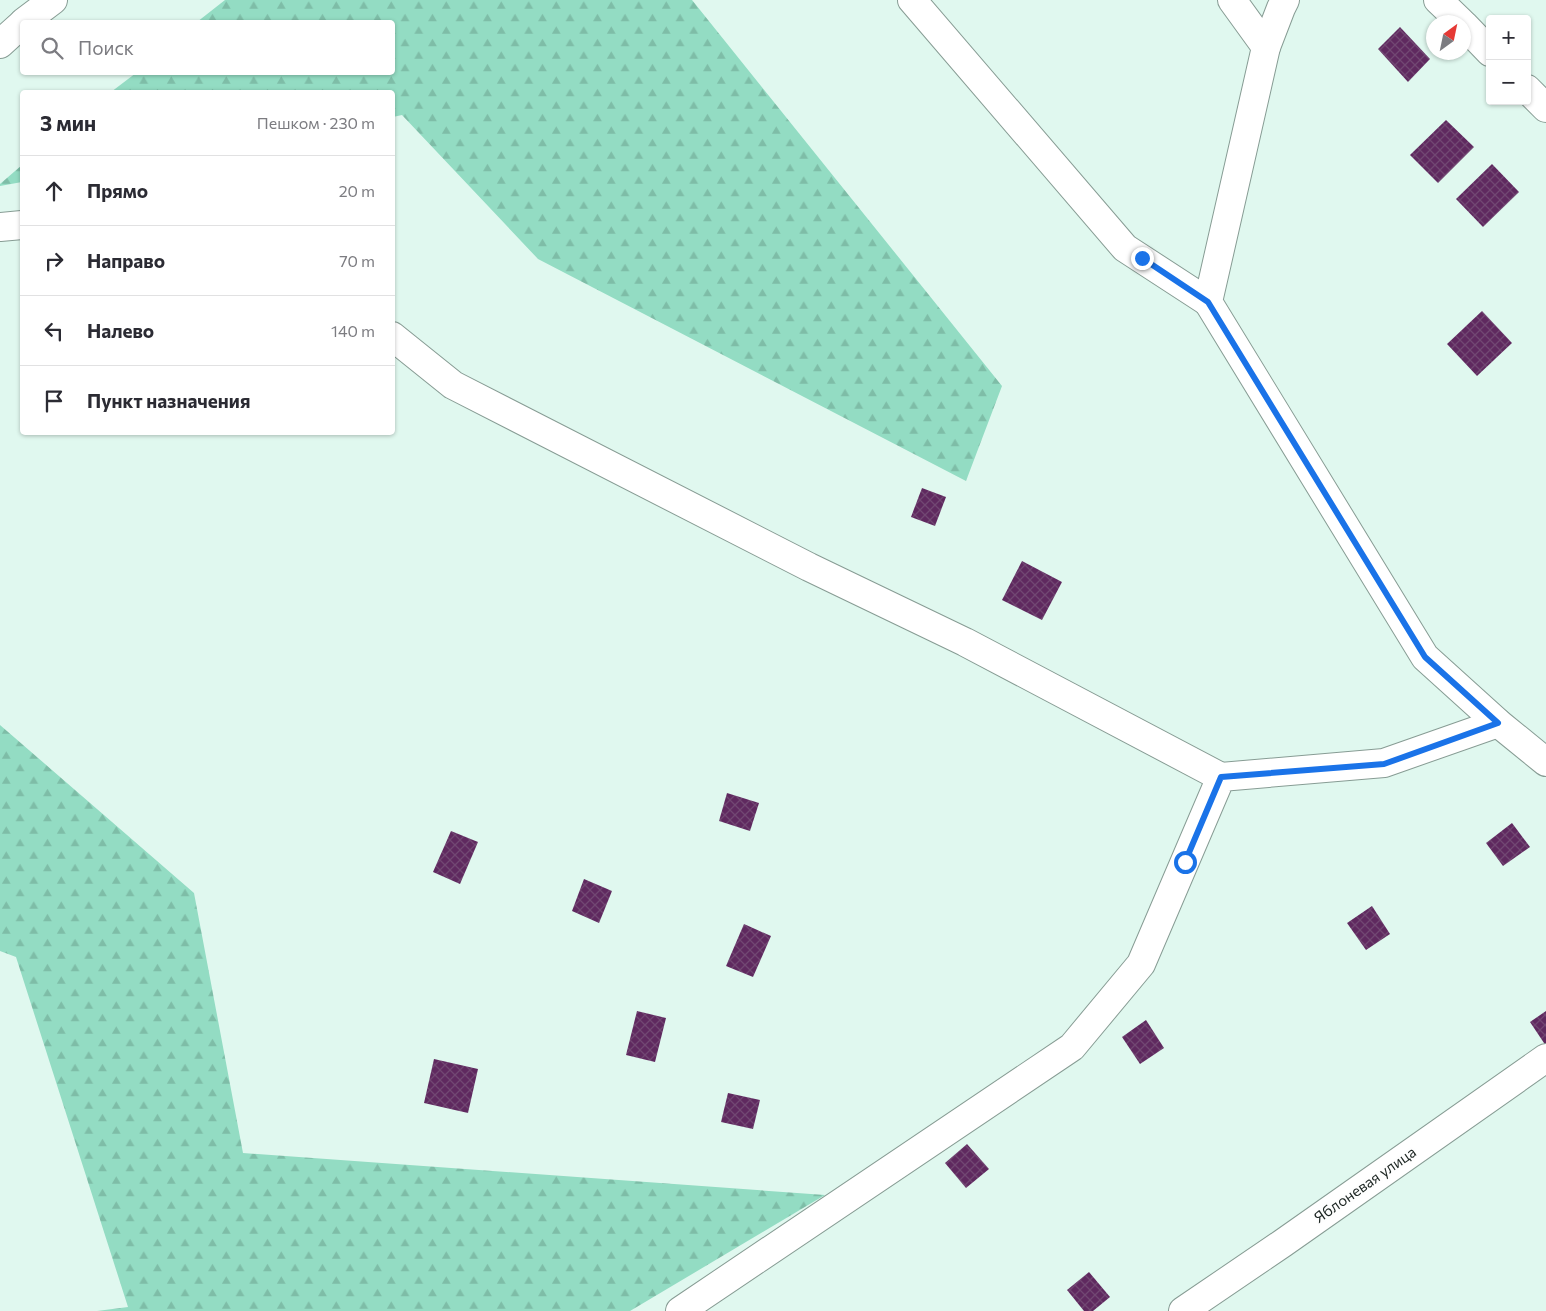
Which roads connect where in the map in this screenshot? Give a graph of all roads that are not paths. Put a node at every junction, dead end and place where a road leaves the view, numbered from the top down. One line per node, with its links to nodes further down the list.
1 (53, 0): 7 (street)
2 (912, 0): 17 (street)
3 (1232, 0): 11 (street)
4 (1285, 0): 11 (street)
5 (1438, 0): 6 (street)
6 (1454, 15)
7 (27, 20)
8 (20, 26): 10 (street)
9 (1471, 32): 12 (street)
10 (0, 44)
11 (1266, 47): 17 (street)
12 (1486, 48)
13 (1531, 93): 14 (street)
14 (1546, 108)
15 (20, 225): 16 (street)
16 (0, 227)
17 (1208, 302): 19 (street)
18 (395, 338): 21 (street)
19 (1498, 723): 20 (street); 21 (street)
20 (1546, 762)
21 (1221, 777): 23 (street)
22 (1546, 1058): 24 (street, Яблоневая улица)
23 (680, 1311)
24 (1183, 1311)

